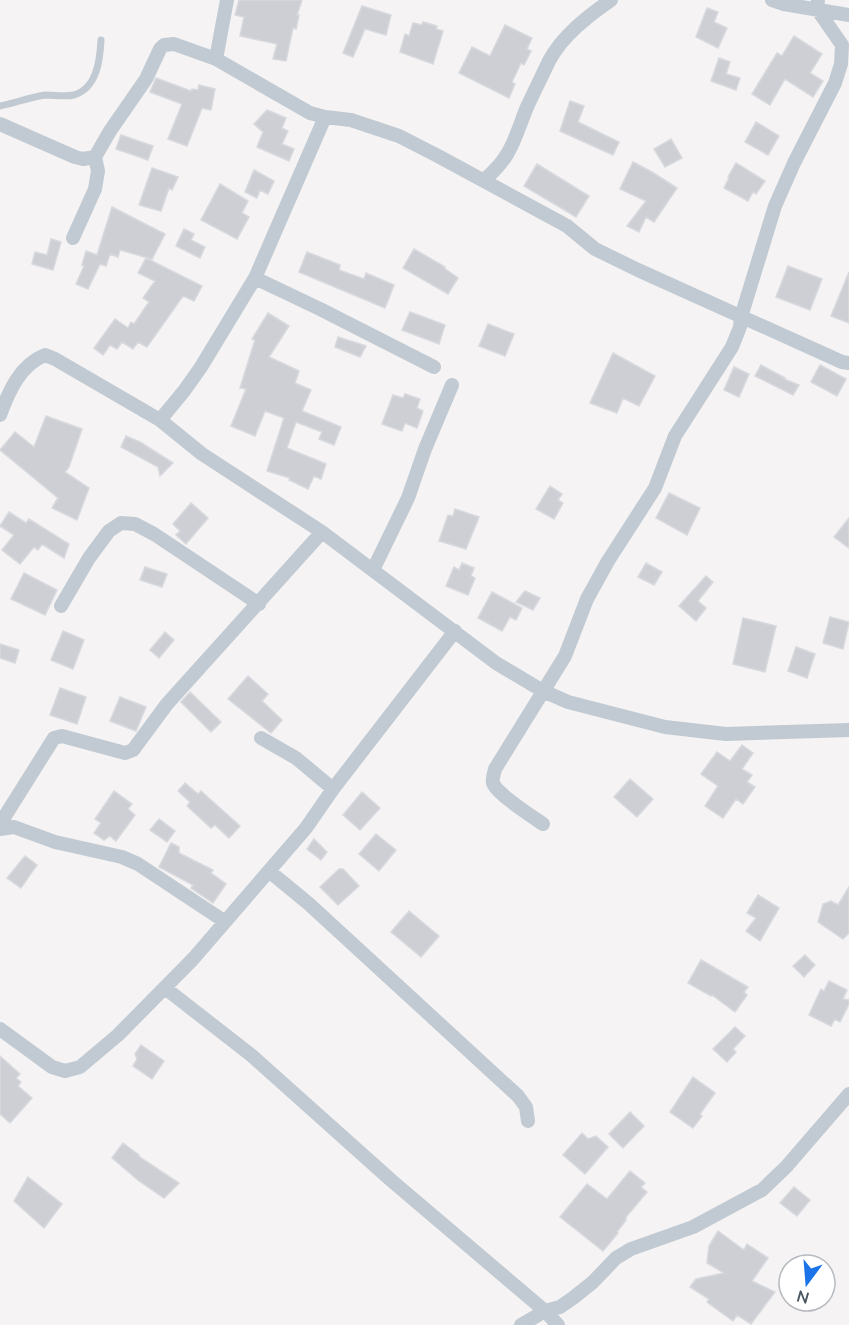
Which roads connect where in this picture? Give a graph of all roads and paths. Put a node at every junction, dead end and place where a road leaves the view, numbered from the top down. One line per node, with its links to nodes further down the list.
1 (227, 0): 7 (street)
2 (611, 0): 12 (street)
3 (772, 0): 4 (street)
4 (818, 5): 5 (street); 15 (street)
5 (849, 15)
6 (101, 40): 8 (lane)
7 (216, 59): 9 (street); 11 (street)
8 (0, 106)
9 (325, 117): 12 (street); 14 (street)
10 (0, 124): 11 (street)
11 (95, 157): 13 (street)
12 (484, 180): 15 (street)
13 (73, 238)
14 (255, 278): 17 (street); 20 (street)
15 (741, 317): 16 (street); 26 (street)
16 (849, 363)
17 (434, 367)
18 (452, 385): 22 (street)
19 (0, 415): 20 (street)
20 (160, 420): 21 (street)
21 (322, 532): 22 (street); 23 (street)
22 (373, 570): 25 (street)
23 (259, 604): 24 (street); 30 (street)
24 (61, 606)
25 (455, 631): 26 (street); 29 (street)
26 (543, 691): 27 (street); 31 (street)
27 (849, 730)
28 (261, 738): 29 (street)
29 (333, 789): 33 (street)
30 (0, 824)
31 (543, 824)
32 (0, 829): 34 (street)
33 (269, 871): 34 (street); 38 (street)
34 (224, 921): 35 (street)
35 (165, 988): 36 (street); 39 (street)
36 (0, 1029)
37 (849, 1094): 39 (street)
38 (528, 1121)
39 (545, 1311): 40 (street); 41 (street)
40 (521, 1325)
41 (558, 1325)

